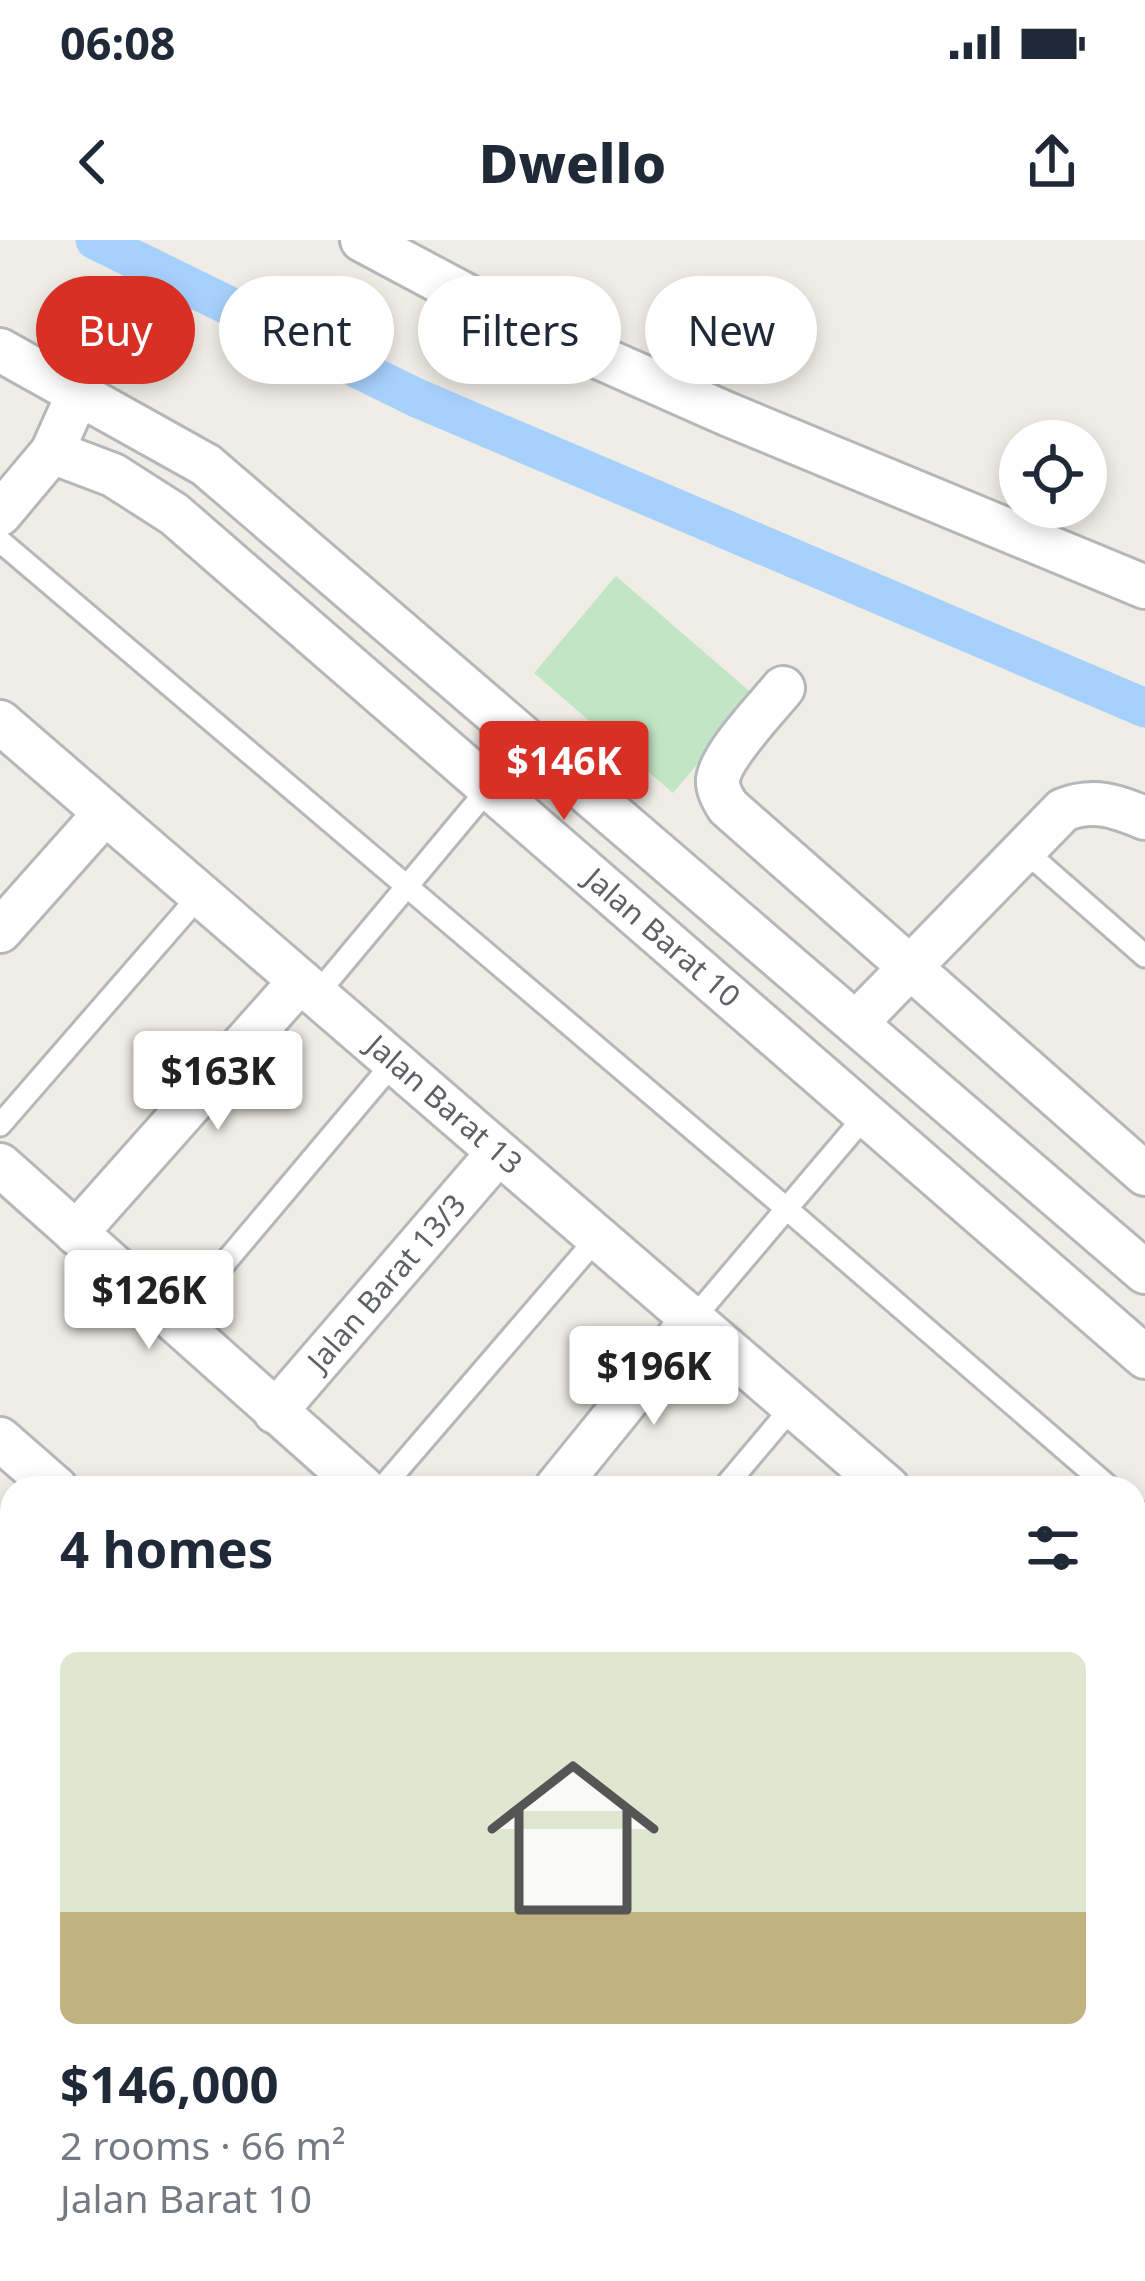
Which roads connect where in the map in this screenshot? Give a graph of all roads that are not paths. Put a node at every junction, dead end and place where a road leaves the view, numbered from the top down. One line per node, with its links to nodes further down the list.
1 (362, 240): 7 (street)
2 (0, 350): 3 (street)
3 (78, 394): 4 (street); 20 (street)
4 (52, 452): 5 (street); 10 (street, Jalan Barat 10)
5 (0, 514)
6 (0, 541): 14 (lane)
7 (1145, 587)
8 (783, 688): 18 (street)
9 (1, 725): 11 (street, Jalan Barat 13)
10 (489, 788): 14 (lane); 22 (street, Jalan Barat 10)
11 (105, 813): 15 (street, Jalan Barat 13); 16 (street)
12 (1145, 818): 13 (street)
13 (1024, 850): 17 (lane); 18 (street)
14 (407, 886): 19 (lane); 27 (lane)
15 (200, 895): 19 (street, Jalan Barat 13); 23 (lane)
16 (0, 931)
17 (1145, 956)
18 (909, 969): 20 (street); 26 (street)
19 (308, 988): 21 (street, Jalan Barat 13); 28 (street)
20 (856, 1023): 30 (street)
21 (394, 1062): 24 (street, Jalan Barat 13); 32 (lane)
22 (866, 1115): 27 (lane); 33 (street, Jalan Barat 10)
23 (0, 1125)
24 (498, 1153): 29 (street, Jalan Barat 13); 35 (street, Jalan Barat 13/3)
25 (0, 1166): 28 (street)
26 (1145, 1174)
27 (788, 1209): 31 (lane); 43 (lane)
28 (76, 1233): 32 (street)
29 (598, 1237): 31 (street, Jalan Barat 13); 39 (lane)
30 (1145, 1272)
31 (693, 1319): 34 (street, Jalan Barat 13); 40 (street)
32 (175, 1322): 35 (street)
33 (1145, 1357)
34 (793, 1406): 41 (lane); 42 (street, Jalan Barat 13)
35 (275, 1412): 38 (street)
36 (0, 1438): 37 (street)
37 (43, 1476)
38 (349, 1476)
39 (392, 1476)
40 (566, 1476)
41 (734, 1476)
42 (874, 1476)
43 (1095, 1476)

